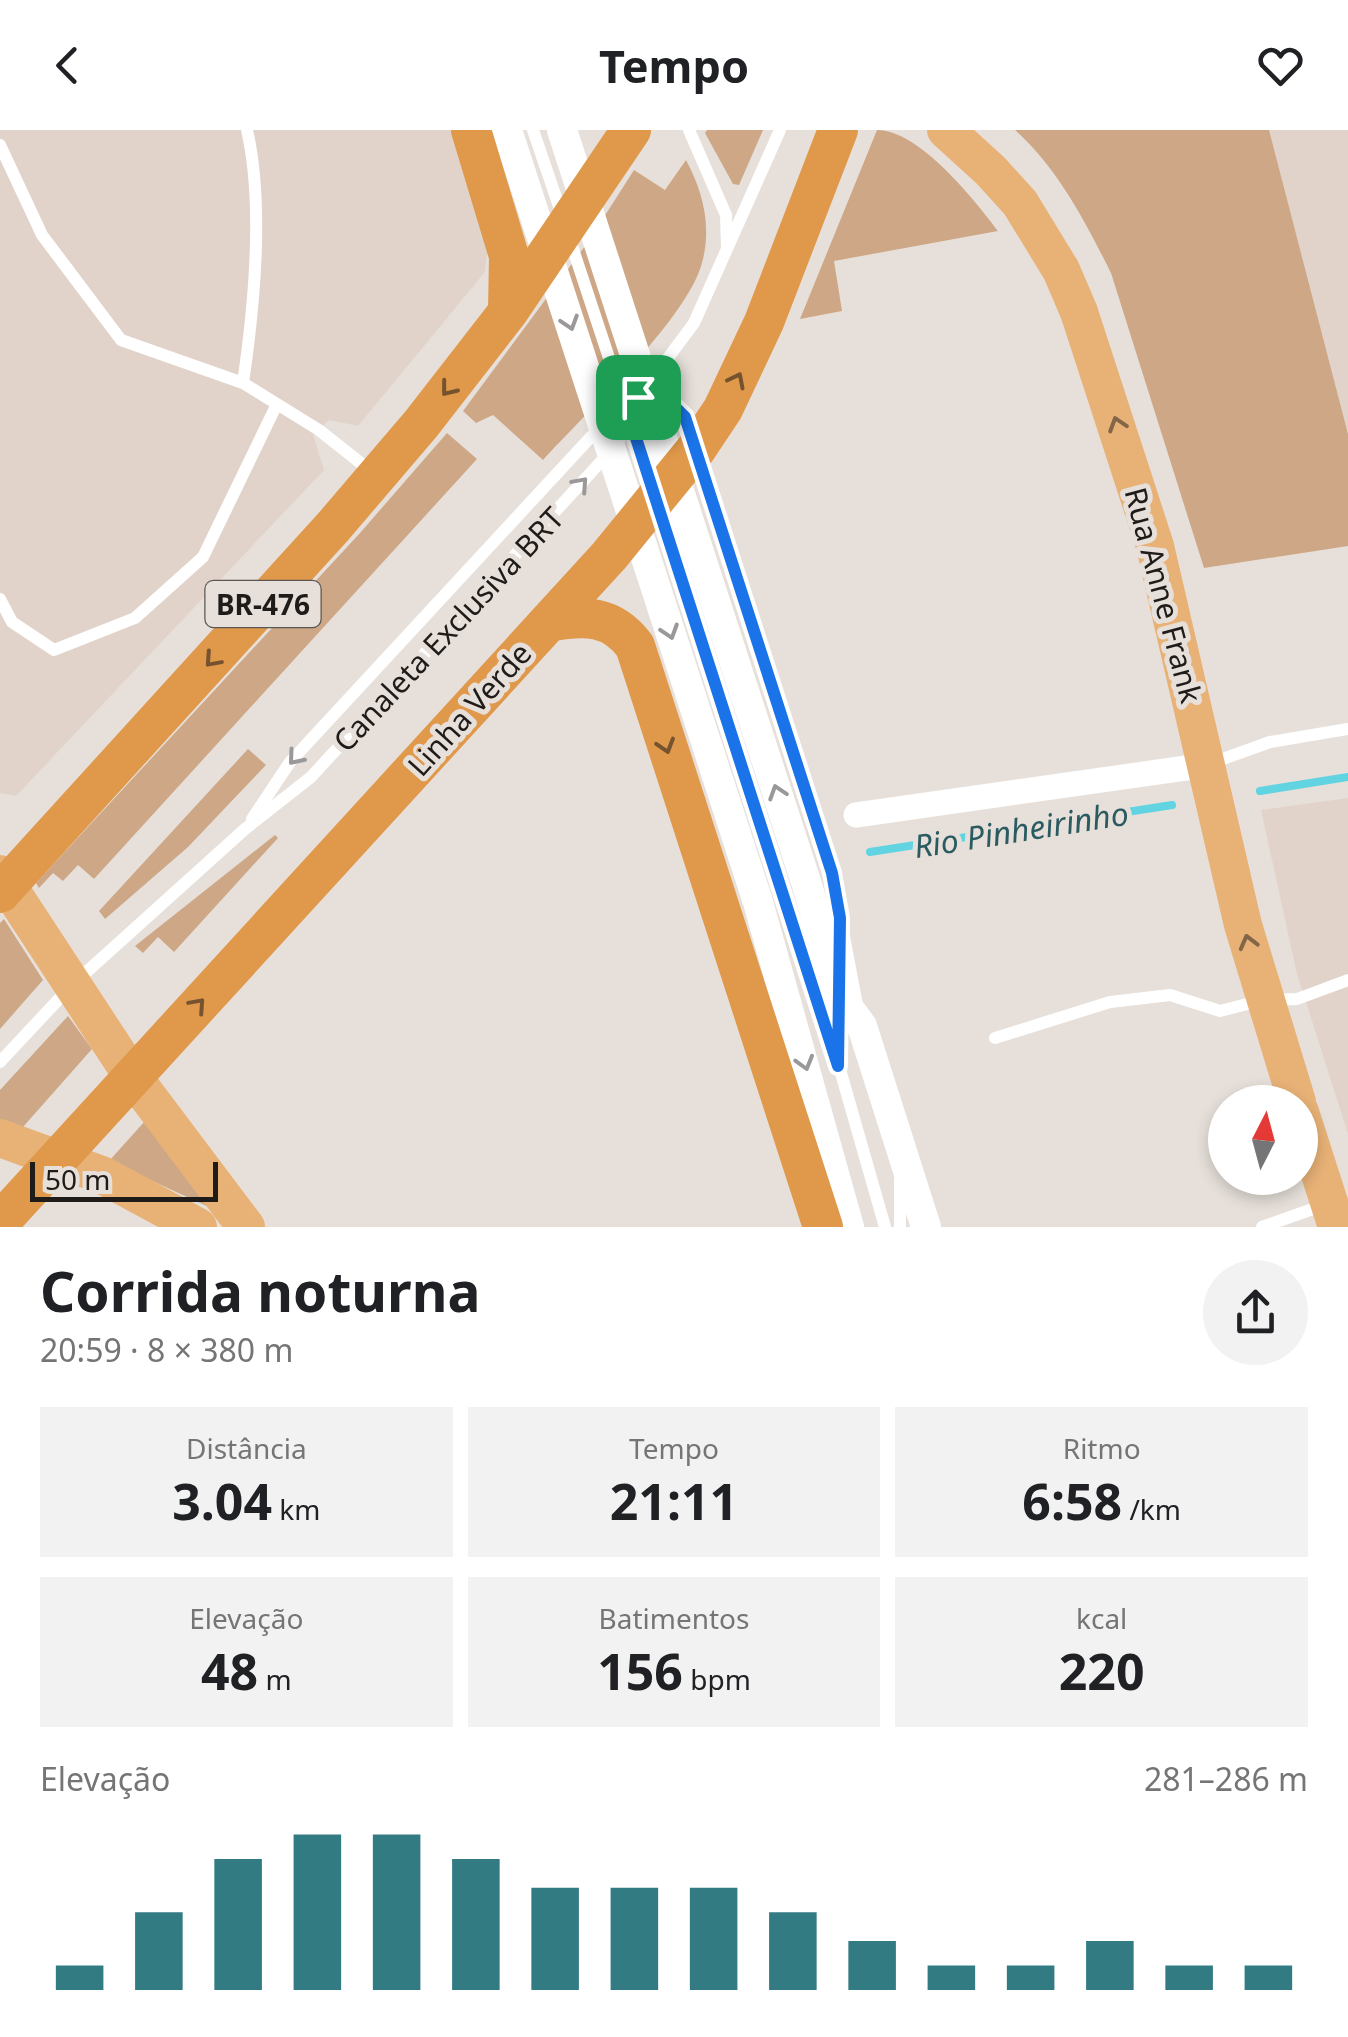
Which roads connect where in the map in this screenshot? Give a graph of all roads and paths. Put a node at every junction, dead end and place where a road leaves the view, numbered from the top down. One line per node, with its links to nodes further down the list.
1 (247, 130): 14 (lane)
2 (471, 130): 13 (highway)
3 (507, 130): 27 (street, one-way to 27)
4 (534, 130): 17 (lane)
5 (562, 130): 27 (street, one-way to 5)
6 (631, 130): 13 (highway, BR-476)
7 (688, 130): 12 (lane)
8 (780, 130): 12 (lane, Canaleta Exclusiva BRT)
9 (838, 130): 18 (highway, Linha Verde, one-way to 9)
10 (946, 130): 23 (main road, Rua Anne Frank, one-way to 10)
11 (0, 145): 14 (lane)
12 (727, 254): 15 (lane, Canaleta Exclusiva BRT)
13 (508, 312): 19 (highway, BR-476, one-way to 19)
14 (243, 383): 16 (lane)
15 (638, 397): 17 (lane, Canaleta Exclusiva BRT); 18 (lane)
16 (277, 404): 19 (lane); 20 (lane)
17 (627, 410): 25 (lane, Canaleta Exclusiva BRT, one-way to 25); 25 (lane, Canaleta Exclusiva BRT, one-way to 17); 27 (lane)
18 (696, 448): 21 (highway, Linha Verde); 28 (lane)
19 (378, 476): 26 (highway, BR-476, one-way to 26)
20 (0, 599)
21 (548, 622): 39 (highway, one-way to 39); 41 (highway, Linha Verde, one-way to 21)
22 (1348, 729): 23 (lane)
23 (1207, 765): 24 (street); 33 (main road, Rua Anne Frank, one-way to 23)
24 (856, 814)
25 (245, 829): 31 (lane, Canaleta Exclusiva BRT)
26 (2, 884): 31 (main road)
27 (783, 893): 28 (street); 30 (street); 40 (lane)
28 (832, 929): 32 (street); 34 (lane)
29 (1348, 980): 33 (lane)
30 (782, 982): 39 (street); 53 (street, one-way to 53)
31 (72, 984): 36 (lane, Canaleta Exclusiva BRT); 41 (main road)
32 (839, 994): 34 (street); 40 (lane)
33 (1264, 1000): 35 (lane); 42 (main road, Rua Anne Frank)
34 (862, 1026): 44 (street)
35 (995, 1038)
36 (19, 1042): 37 (lane, Canaleta Exclusiva BRT); 38 (lane, Canaleta Exclusiva BRT)
37 (0, 1051)
38 (0, 1062)
39 (770, 1064): 52 (highway)
40 (838, 1066): 54 (lane)
41 (132, 1077): 45 (highway, Linha Verde); 51 (main road)
42 (1292, 1085)
43 (0, 1138): 45 (main road)
44 (900, 1144): 55 (lane); 56 (street)
45 (58, 1158): 48 (highway, Linha Verde); 50 (main road)
46 (1318, 1168): 47 (main road)
47 (1333, 1215): 49 (lane)
48 (0, 1222)
49 (1271, 1226)
50 (198, 1227)
51 (246, 1227)
52 (823, 1227)
53 (848, 1227)
54 (884, 1227)
55 (900, 1227)
56 (926, 1227)

